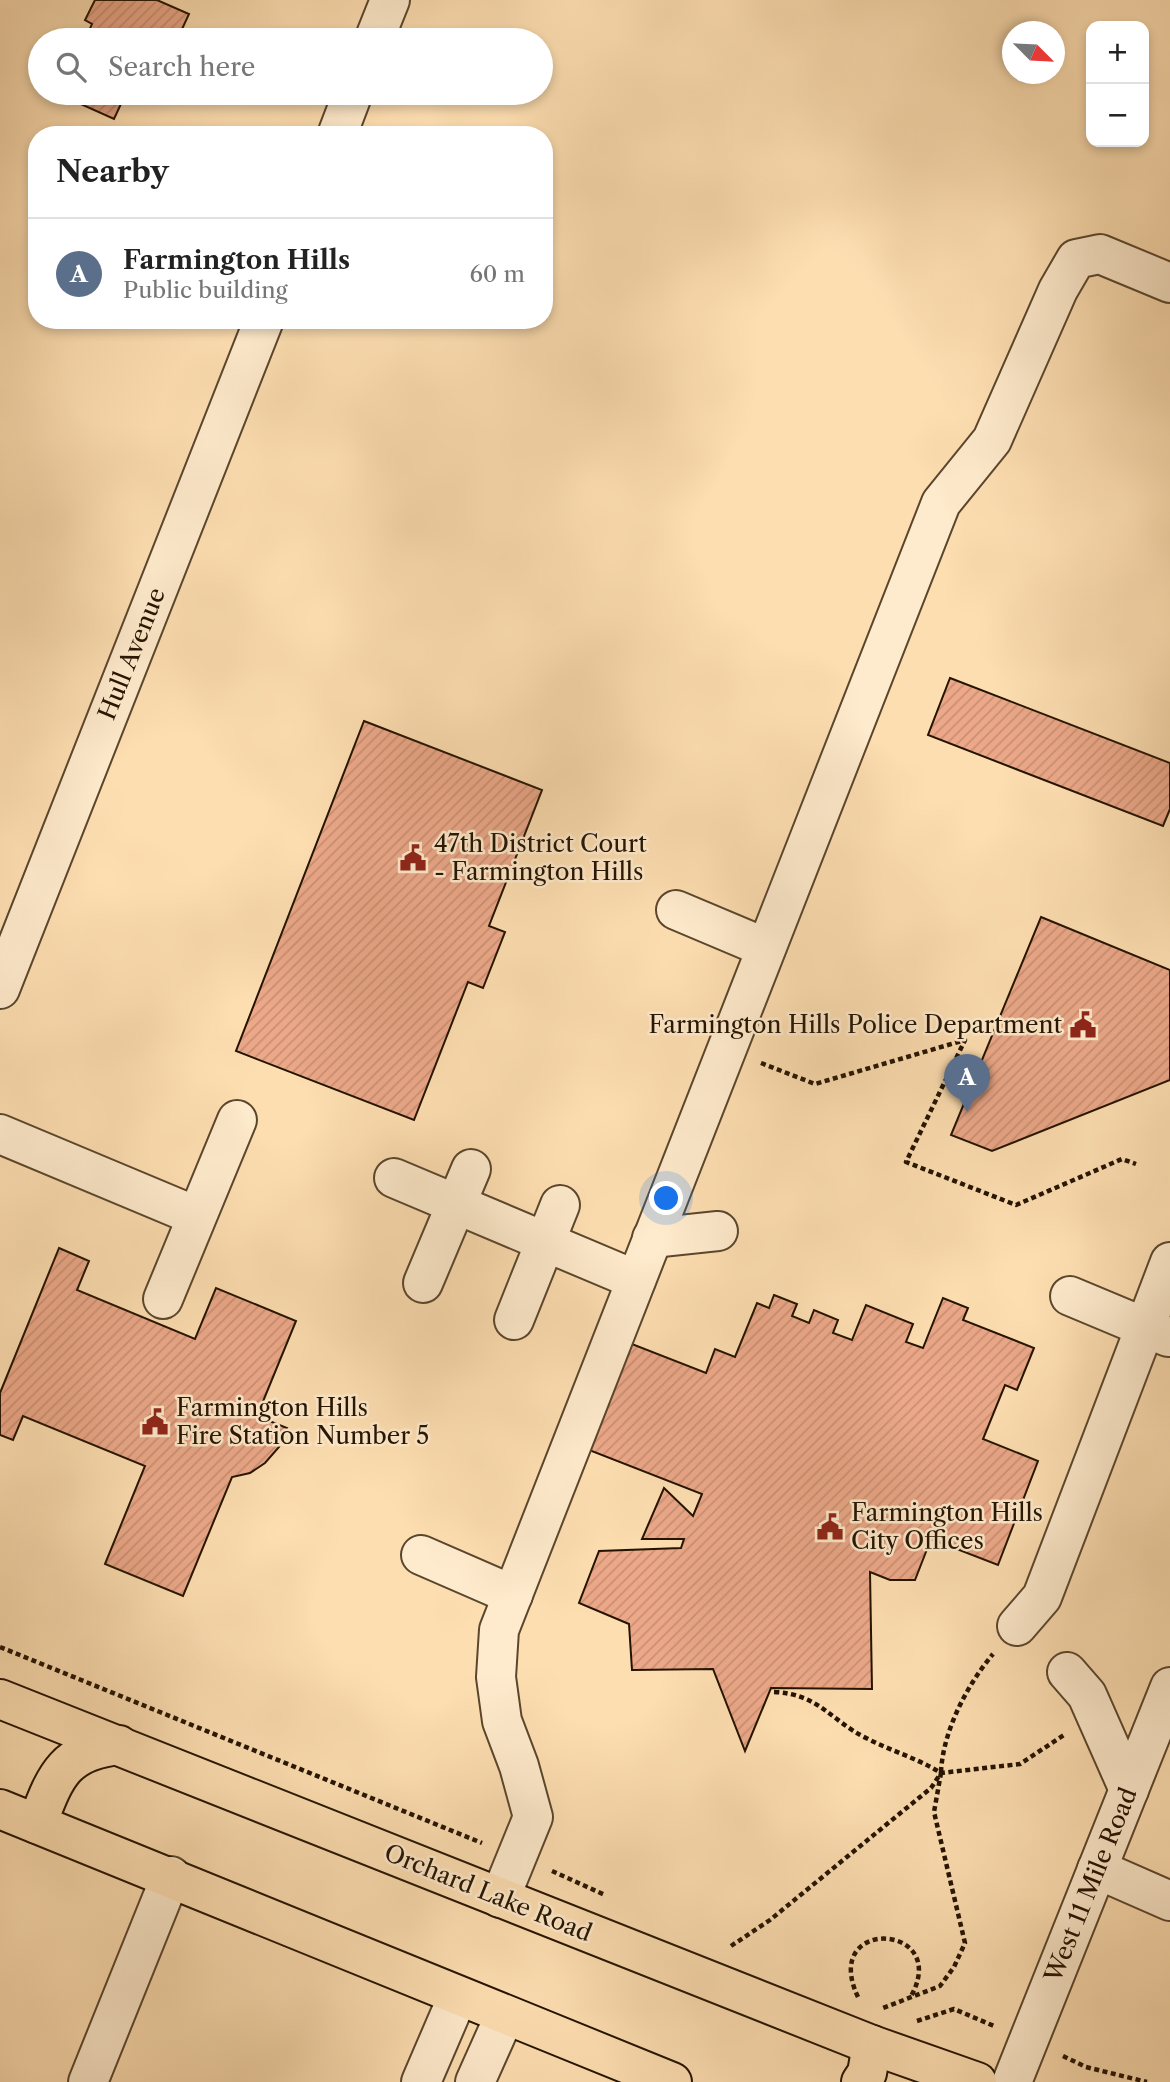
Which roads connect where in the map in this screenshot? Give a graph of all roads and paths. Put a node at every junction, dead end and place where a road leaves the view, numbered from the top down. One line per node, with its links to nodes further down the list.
1 (390, 0): 2 (street)
2 (379, 28)
3 (348, 105): 4 (street)
4 (340, 126)
5 (1170, 283): 8 (street)
6 (260, 329): 9 (street, Hull Avenue)
7 (676, 910): 8 (street)
8 (766, 948): 20 (street)
9 (0, 989)
10 (758, 1062): 13 (path)
11 (237, 1121): 18 (street)
12 (0, 1133): 18 (street)
13 (1136, 1164)
14 (471, 1170): 16 (street)
15 (394, 1178): 16 (street)
16 (456, 1204): 21 (street); 24 (street)
17 (560, 1205): 21 (street)
18 (196, 1216): 26 (street)
19 (718, 1231): 20 (street)
20 (652, 1238): 23 (street)
21 (546, 1242): 23 (street); 27 (street)
22 (1170, 1262): 28 (street)
23 (636, 1280): 30 (street)
24 (424, 1283)
25 (1070, 1296): 28 (street)
26 (163, 1299)
27 (514, 1320)
28 (1158, 1332): 31 (street)
29 (421, 1556): 30 (street)
30 (513, 1595): 43 (street)
31 (1017, 1626): 37 (path)
32 (1077, 1684): 37 (path); 38 (street)
33 (1170, 1688): 38 (street, West 11 Mile Road)
34 (774, 1692): 37 (path)
35 (0, 1699): 36 (main road, Orchard Lake Road)
36 (119, 1745): 40 (main road); 43 (main road, Orchard Lake Road)
37 (941, 1773): 45 (path); 48 (path)
38 (1129, 1790): 41 (street, West 11 Mile Road)
39 (0, 1809): 40 (main road)
40 (37, 1824): 42 (main road)
41 (1097, 1869): 44 (street); 59 (street, West 11 Mile Road)
42 (171, 1876): 46 (main road); 53 (street)
43 (500, 1898): 51 (main road, Orchard Lake Road)
44 (1170, 1901)
45 (731, 1946)
46 (458, 1996): 50 (main road); 54 (street)
47 (858, 1997): 48 (path)
48 (909, 1999): 49 (path)
49 (882, 2008)
50 (505, 2015): 55 (street); 56 (main road)
51 (872, 2045): 57 (main road); 58 (main road, Orchard Lake Road)
52 (1086, 2067): 60 (path)
53 (88, 2082)
54 (421, 2082)
55 (475, 2082)
56 (672, 2082)
57 (861, 2082)
58 (978, 2082)
59 (1012, 2082)
60 (1147, 2082)

